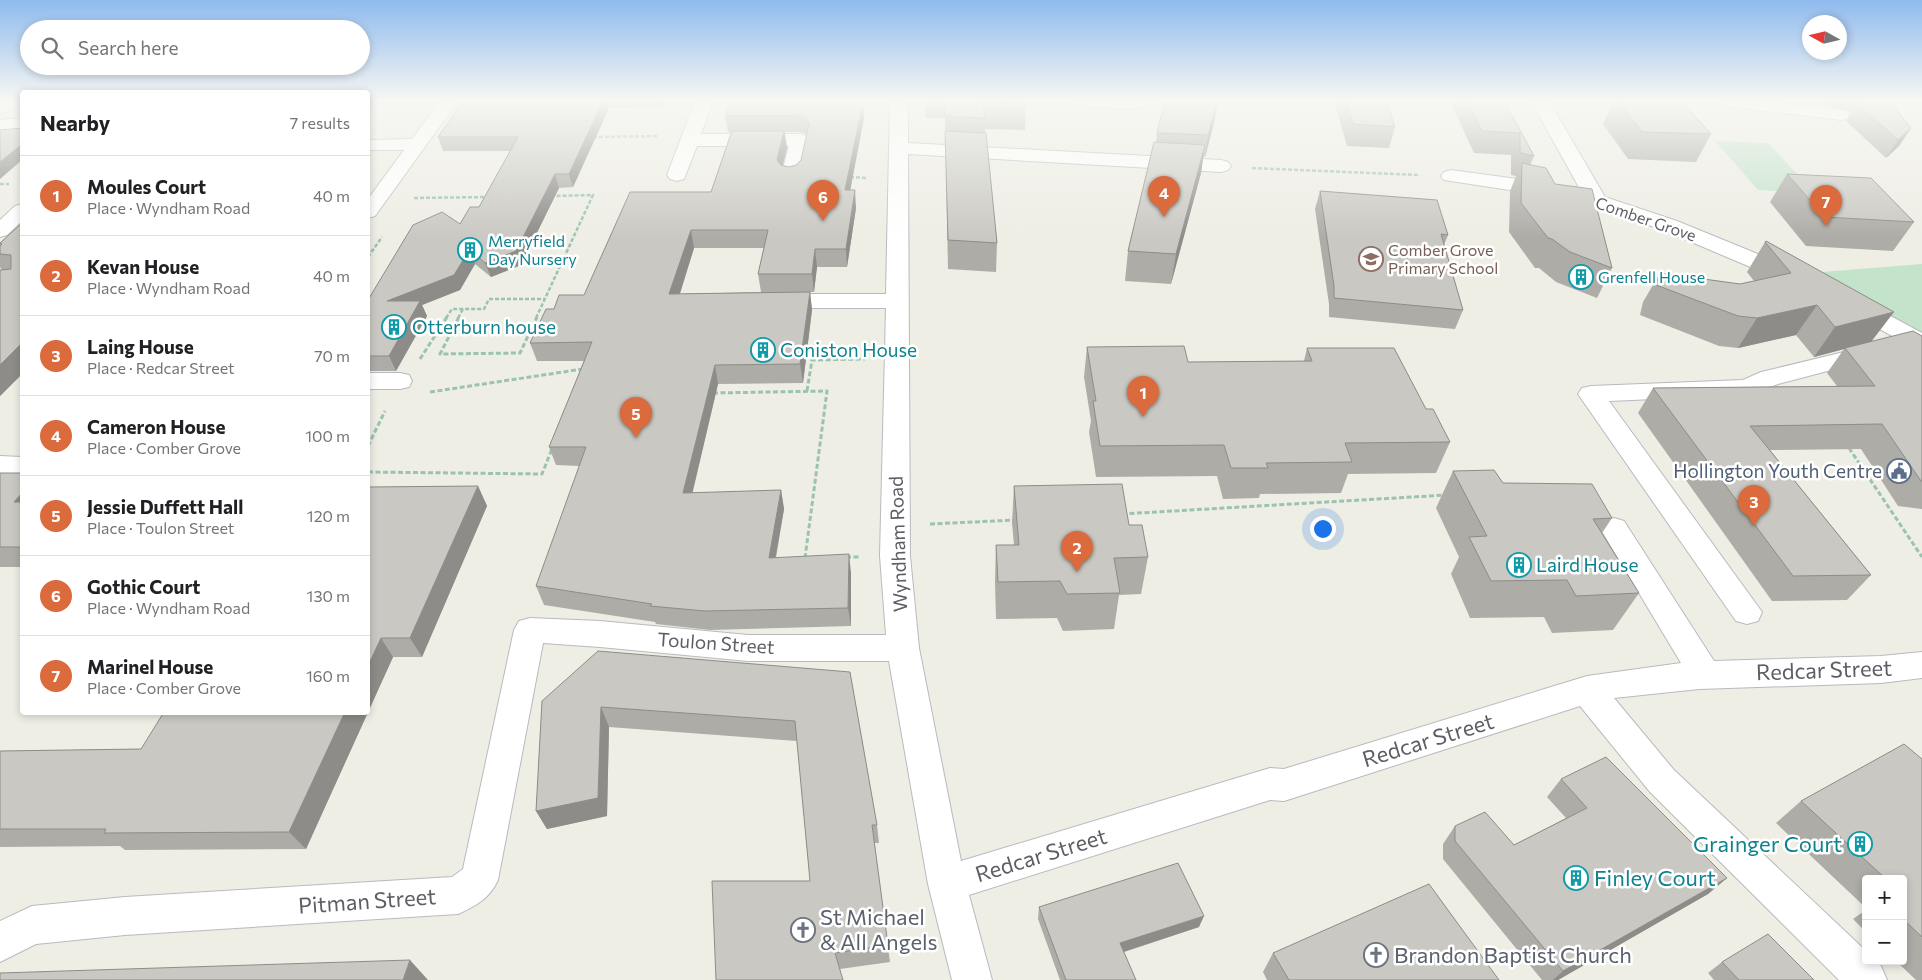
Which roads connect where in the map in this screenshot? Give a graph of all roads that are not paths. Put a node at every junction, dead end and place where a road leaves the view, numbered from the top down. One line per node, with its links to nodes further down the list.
1 (415, 147): 11 (street)
2 (687, 147): 7 (street)
3 (798, 147): 8 (street)
4 (1566, 147): 10 (street)
5 (899, 149): 6 (street); 17 (street, Wyndham Road)
6 (1221, 166)
7 (676, 175)
8 (791, 176)
9 (1451, 176): 10 (street, Comber Grove)
10 (1597, 201): 14 (street, Comber Grove)
11 (370, 209)
12 (20, 212): 13 (street)
13 (0, 231)
14 (1811, 285)
15 (1837, 296): 18 (street)
16 (752, 301): 17 (street)
17 (897, 301): 26 (street, Wyndham Road)
18 (1920, 342): 24 (street)
19 (370, 382): 20 (street)
20 (396, 389)
21 (0, 465): 22 (street)
22 (20, 466)
23 (1614, 528): 28 (street)
24 (1747, 612)
25 (530, 630): 26 (street, Toulon Street); 31 (street, Pitman Street)
26 (903, 648): 30 (street, Wyndham Road)
27 (1922, 665): 28 (street, Redcar Street)
28 (1705, 674): 29 (street, Redcar Street)
29 (1587, 690): 30 (street, Redcar Street); 33 (street)
30 (947, 884): 32 (street, Wyndham Road)
31 (0, 942)
32 (972, 980)
33 (1867, 980)

